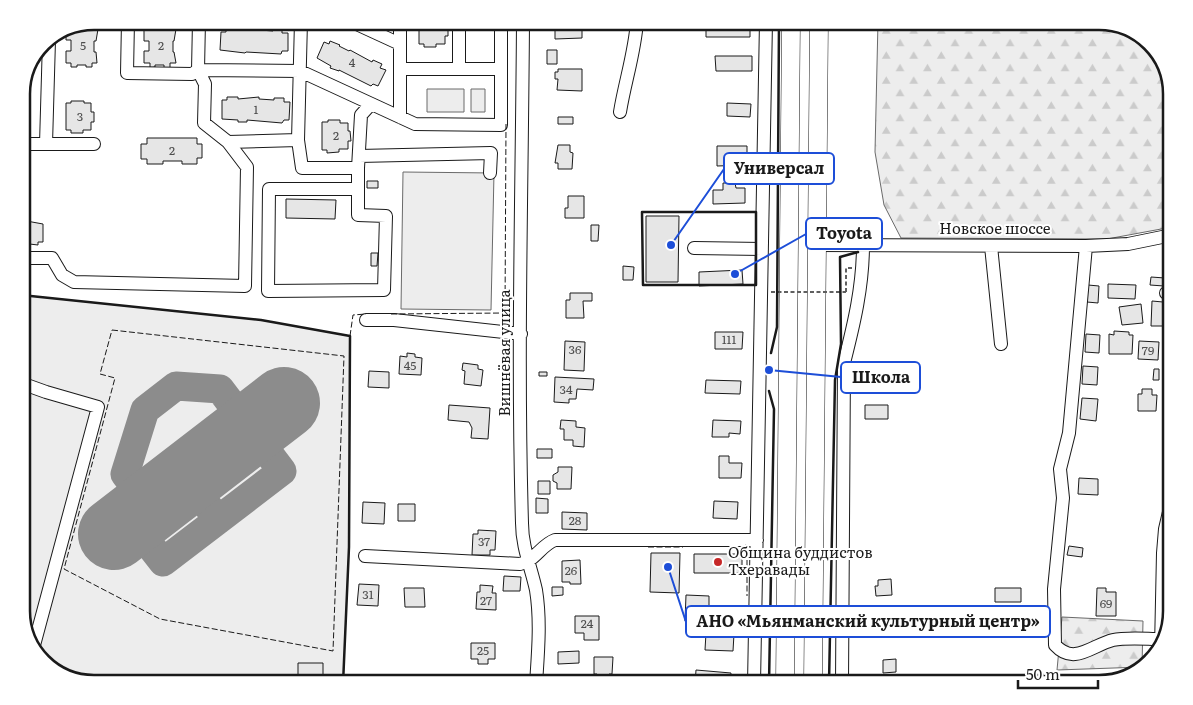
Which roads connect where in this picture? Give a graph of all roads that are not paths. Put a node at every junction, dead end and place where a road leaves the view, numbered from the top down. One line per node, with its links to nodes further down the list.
1 (128, 30): 18 (street)
2 (199, 30): 18 (street)
3 (301, 30): 19 (street)
4 (370, 30): 13 (street)
5 (400, 30): 13 (street)
6 (459, 30): 16 (street)
7 (501, 30): 17 (street)
8 (523, 30): 40 (street, Вишнёвая улица)
9 (636, 30): 21 (street)
10 (766, 30): 37 (street)
11 (792, 30): 52 (highway)
12 (819, 30): 32 (highway)
13 (400, 44): 15 (street)
14 (49, 49): 26 (street)
15 (400, 69): 16 (street); 22 (street)
16 (459, 69): 17 (street)
17 (501, 69): 22 (street)
18 (198, 70): 19 (street); 24 (street)
19 (300, 71): 20 (street); 23 (street)
20 (371, 104): 22 (street); 28 (street)
21 (620, 112)
22 (400, 117)
23 (298, 140): 24 (street); 28 (street)
24 (228, 142): 38 (street)
25 (30, 144): 26 (street)
26 (46, 144): 27 (street)
27 (94, 144)
28 (358, 162): 29 (street); 30 (street)
29 (490, 173)
30 (358, 189): 30 (street)
31 (1163, 237): 35 (street, Новское шоссе)
32 (817, 245): 33 (street, Новское шоссе); 53 (highway)
33 (863, 245): 34 (street, Новское шоссе); 54 (street)
34 (991, 246): 35 (street, Новское шоссе); 41 (street)
35 (1086, 246): 49 (street)
36 (694, 248): 37 (street)
37 (762, 249): 43 (street)
38 (30, 258)
39 (366, 320): 40 (street)
40 (520, 334): 45 (street, Вишнёвая улица)
41 (1001, 344)
42 (30, 386): 48 (street)
43 (757, 540): 45 (street); 51 (street)
44 (365, 556): 45 (street)
45 (528, 562): 50 (street, Вишнёвая улица)
46 (1163, 574): 47 (street)
47 (1162, 622)
48 (36, 637)
49 (1154, 643)
50 (537, 675)
51 (754, 675)
52 (785, 675)
53 (813, 675)
54 (842, 675)

